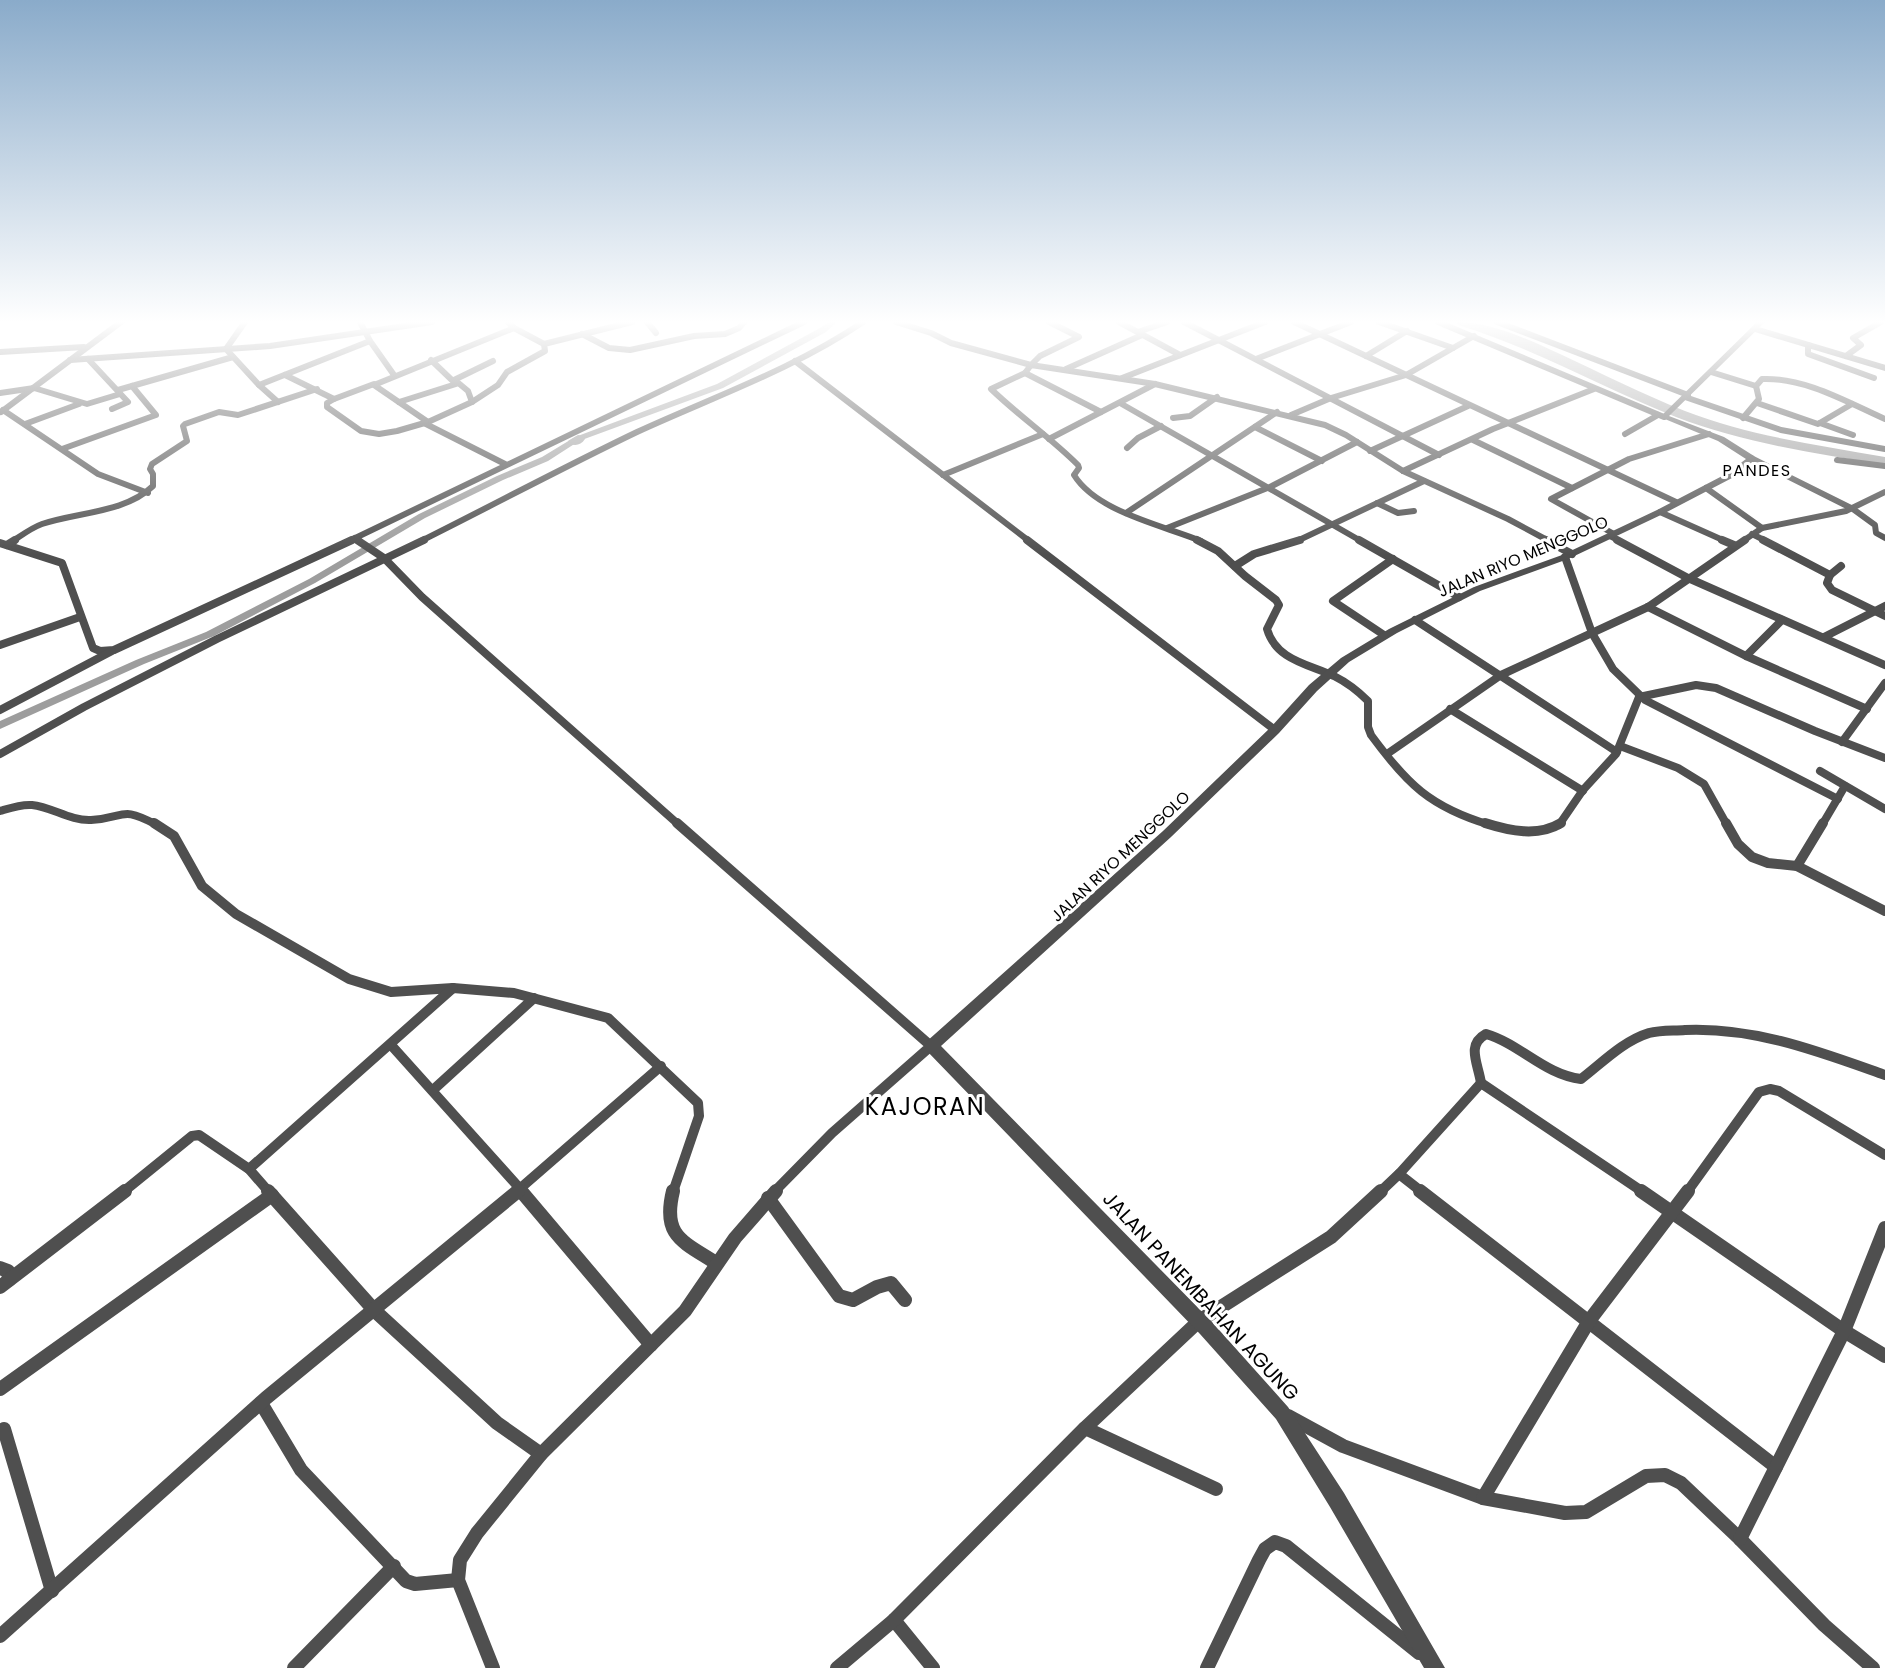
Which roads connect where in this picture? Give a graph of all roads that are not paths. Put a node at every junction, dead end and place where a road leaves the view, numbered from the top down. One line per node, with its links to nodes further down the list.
1 (18, 400): 38 (street)
2 (70, 400): 32 (street)
3 (100, 400): 32 (street)
4 (125, 400): 37 (street)
5 (143, 400): 60 (street)
6 (276, 400): 29 (street)
7 (284, 400): 29 (street)
8 (333, 400): 46 (street)
9 (396, 400): 30 (street)
10 (406, 400): 30 (street)
11 (476, 400): 31 (street)
12 (638, 400): 68 (street)
13 (709, 400): 96 (street)
14 (845, 400): 72 (street)
15 (1002, 400): 56 (street)
16 (1077, 400): 39 (street)
17 (1126, 400): 33 (street)
18 (1213, 400): 43 (street)
19 (1228, 400): 40 (street)
20 (1327, 400): 41 (street)
21 (1335, 400): 54 (street)
22 (1456, 400): 36 (street)
23 (1567, 400): 47 (street)
24 (1621, 400): 42 (street)
25 (1683, 400): 42 (street)
26 (1697, 400): 44 (street)
27 (1759, 400): 34 (street)
28 (1839, 400): 35 (street)
29 (278, 402): 78 (street)
30 (399, 402): 46 (street)
31 (472, 402): 46 (street)
32 (80, 403): 49 (street)
33 (1120, 403): 39 (street); 50 (street)
34 (1757, 403): 44 (street); 48 (street)
35 (1852, 404): 45 (street); 48 (street)
36 (1468, 406): 47 (street); 54 (street)
37 (112, 409)
38 (2, 411): 49 (street)
39 (1101, 412): 56 (street)
40 (1277, 412): 41 (street); 51 (street)
41 (1291, 415): 58 (street)
42 (1662, 416): 52 (street); 53 (street)
43 (1173, 418)
44 (1743, 418): 61 (street)
45 (1884, 418)
46 (426, 422): 68 (street)
47 (1510, 423): 57 (street); 70 (street)
48 (1820, 423): 55 (street)
49 (25, 424): 60 (street)
50 (1161, 426): 59 (street); 63 (street)
51 (1255, 427): 63 (street); 67 (street)
52 (1625, 434)
53 (1708, 434): 65 (street); 70 (street)
54 (1403, 435): 62 (street); 64 (street)
55 (1853, 435)
56 (1046, 436): 72 (street); 85 (street)
57 (1473, 440): 64 (street); 75 (street)
58 (1357, 442): 62 (street); 67 (street)
59 (1127, 448)
60 (62, 449): 78 (street)
61 (1885, 449)
62 (1370, 452): 71 (street)
63 (1212, 454): 74 (street); 85 (street)
64 (1439, 455): 71 (street)
65 (1751, 458): 76 (street, JALAN RIYO MENGGOLO); 82 (street)
66 (1837, 460): 69 (street)
67 (1322, 461): 74 (street)
68 (505, 464): 91 (street)
69 (1885, 466)
70 (1608, 470): 75 (street); 80 (street)
71 (1403, 471): 73 (street)
72 (943, 476): 124 (street)
73 (1424, 481): 81 (street); 95 (street)
74 (1270, 487): 86 (street); 87 (street)
75 (1572, 488): 90 (street)
76 (1706, 488): 80 (street, JALAN RIYO MENGGOLO); 88 (street)
77 (1885, 492): 79 (street)
78 (148, 493): 93 (street)
79 (1881, 498): 82 (street)
80 (1676, 502): 84 (street, JALAN RIYO MENGGOLO)
81 (1377, 503): 83 (street); 86 (street)
82 (1853, 509): 88 (street); 92 (street)
83 (1414, 511)
84 (1660, 512): 90 (street, JALAN RIYO MENGGOLO); 94 (street)
85 (1126, 513): 87 (street)
86 (1334, 525): 97 (street); 98 (street)
87 (1167, 528): 98 (street)
88 (1762, 528): 89 (street)
89 (1752, 534): 94 (street); 100 (street)
90 (1612, 535): 95 (street, JALAN RIYO MENGGOLO); 101 (street)
91 (356, 538): 96 (street); 114 (street)
92 (1885, 538)
93 (4, 544): 107 (street)
94 (1734, 545): 101 (street)
95 (1568, 555): 102 (street, JALAN RIYO MENGGOLO); 110 (street)
96 (384, 558): 127 (street); 141 (street)
97 (1393, 559): 102 (street); 111 (street)
98 (1235, 566): 117 (street)
99 (1841, 567): 100 (street)
100 (1830, 574): 105 (street)
101 (1688, 578): 104 (street); 109 (street)
102 (1459, 597): 108 (street, JALAN RIYO MENGGOLO)
103 (1885, 606): 105 (street)
104 (1648, 607): 110 (street); 115 (street)
105 (1876, 611): 106 (street); 112 (street)
106 (1885, 616)
107 (80, 617): 113 (street); 114 (street)
108 (1414, 620): 111 (street, JALAN RIYO MENGGOLO); 118 (street)
109 (1782, 620): 112 (street); 115 (street)
110 (1592, 633): 118 (street); 120 (street)
111 (1384, 635): 117 (street, JALAN RIYO MENGGOLO)
112 (1824, 637): 116 (street)
113 (0, 645)
114 (114, 650): 123 (street)
115 (1746, 656): 122 (street)
116 (1885, 665)
117 (1329, 674): 124 (street, JALAN RIYO MENGGOLO); 128 (street)
118 (1501, 675): 121 (street); 126 (street)
119 (1885, 683): 122 (street)
120 (1641, 696): 125 (street); 126 (street); 133 (street)
121 (1450, 709): 128 (street); 132 (street)
122 (1867, 709): 125 (street)
123 (0, 710)
124 (1275, 730): 141 (street, JALAN RIYO MENGGOLO)
125 (1842, 742): 129 (street)
126 (1619, 749): 132 (street); 136 (street)
127 (0, 754)
128 (1387, 754): 132 (street)
129 (1885, 758)
130 (1820, 771): 131 (street)
131 (1845, 786): 133 (street); 134 (street)
132 (1583, 791)
133 (1838, 799): 136 (street)
134 (1885, 809)
135 (0, 812): 138 (street)
136 (1797, 866): 137 (street)
137 (1885, 911)
138 (453, 988): 139 (street); 140 (street)
139 (534, 998): 142 (street); 145 (street)
140 (391, 1045): 145 (street); 147 (street)
141 (931, 1046): 151 (street); 160 (street, JALAN PANEMBAHAN AGUNG)
142 (661, 1066): 149 (street); 154 (street)
143 (1885, 1075): 144 (street)
144 (1481, 1083): 148 (street); 152 (street)
145 (433, 1090): 149 (street)
146 (1885, 1155): 152 (street)
147 (249, 1169): 150 (street); 156 (street)
148 (1399, 1174): 159 (street); 160 (street)
149 (520, 1189): 158 (street); 162 (street)
150 (272, 1195): 158 (street); 164 (street)
151 (768, 1198): 154 (street); 157 (street)
152 (1673, 1212): 159 (street); 161 (street)
153 (1885, 1228): 161 (street)
154 (716, 1263): 162 (street)
155 (0, 1268): 156 (street)
156 (5, 1284)
157 (905, 1300)
158 (375, 1311): 165 (street); 169 (street)
159 (1589, 1321): 170 (street); 172 (street)
160 (1202, 1324): 166 (street, JALAN PANEMBAHAN AGUNG); 167 (street)
161 (1844, 1331): 163 (street); 170 (street)
162 (651, 1345): 169 (street)
163 (1885, 1356)
164 (0, 1389)
165 (261, 1403): 174 (street); 176 (street)
166 (1282, 1413): 172 (street); 179 (street, JALAN PANEMBAHAN AGUNG)
167 (1085, 1428): 171 (street); 177 (street)
168 (4, 1429): 176 (street)
169 (541, 1454): 175 (street)
170 (1776, 1467): 173 (street)
171 (1216, 1489)
172 (1483, 1498): 173 (street)
173 (1740, 1539): 185 (street)
174 (394, 1566): 175 (street); 180 (street)
175 (458, 1580): 181 (street)
176 (52, 1591): 178 (street)
177 (896, 1623): 182 (street); 183 (street)
178 (0, 1636)
179 (1434, 1666): 184 (street)
180 (294, 1668)
181 (493, 1668)
182 (837, 1668)
183 (933, 1668)
184 (1207, 1668)
185 (1872, 1668)

